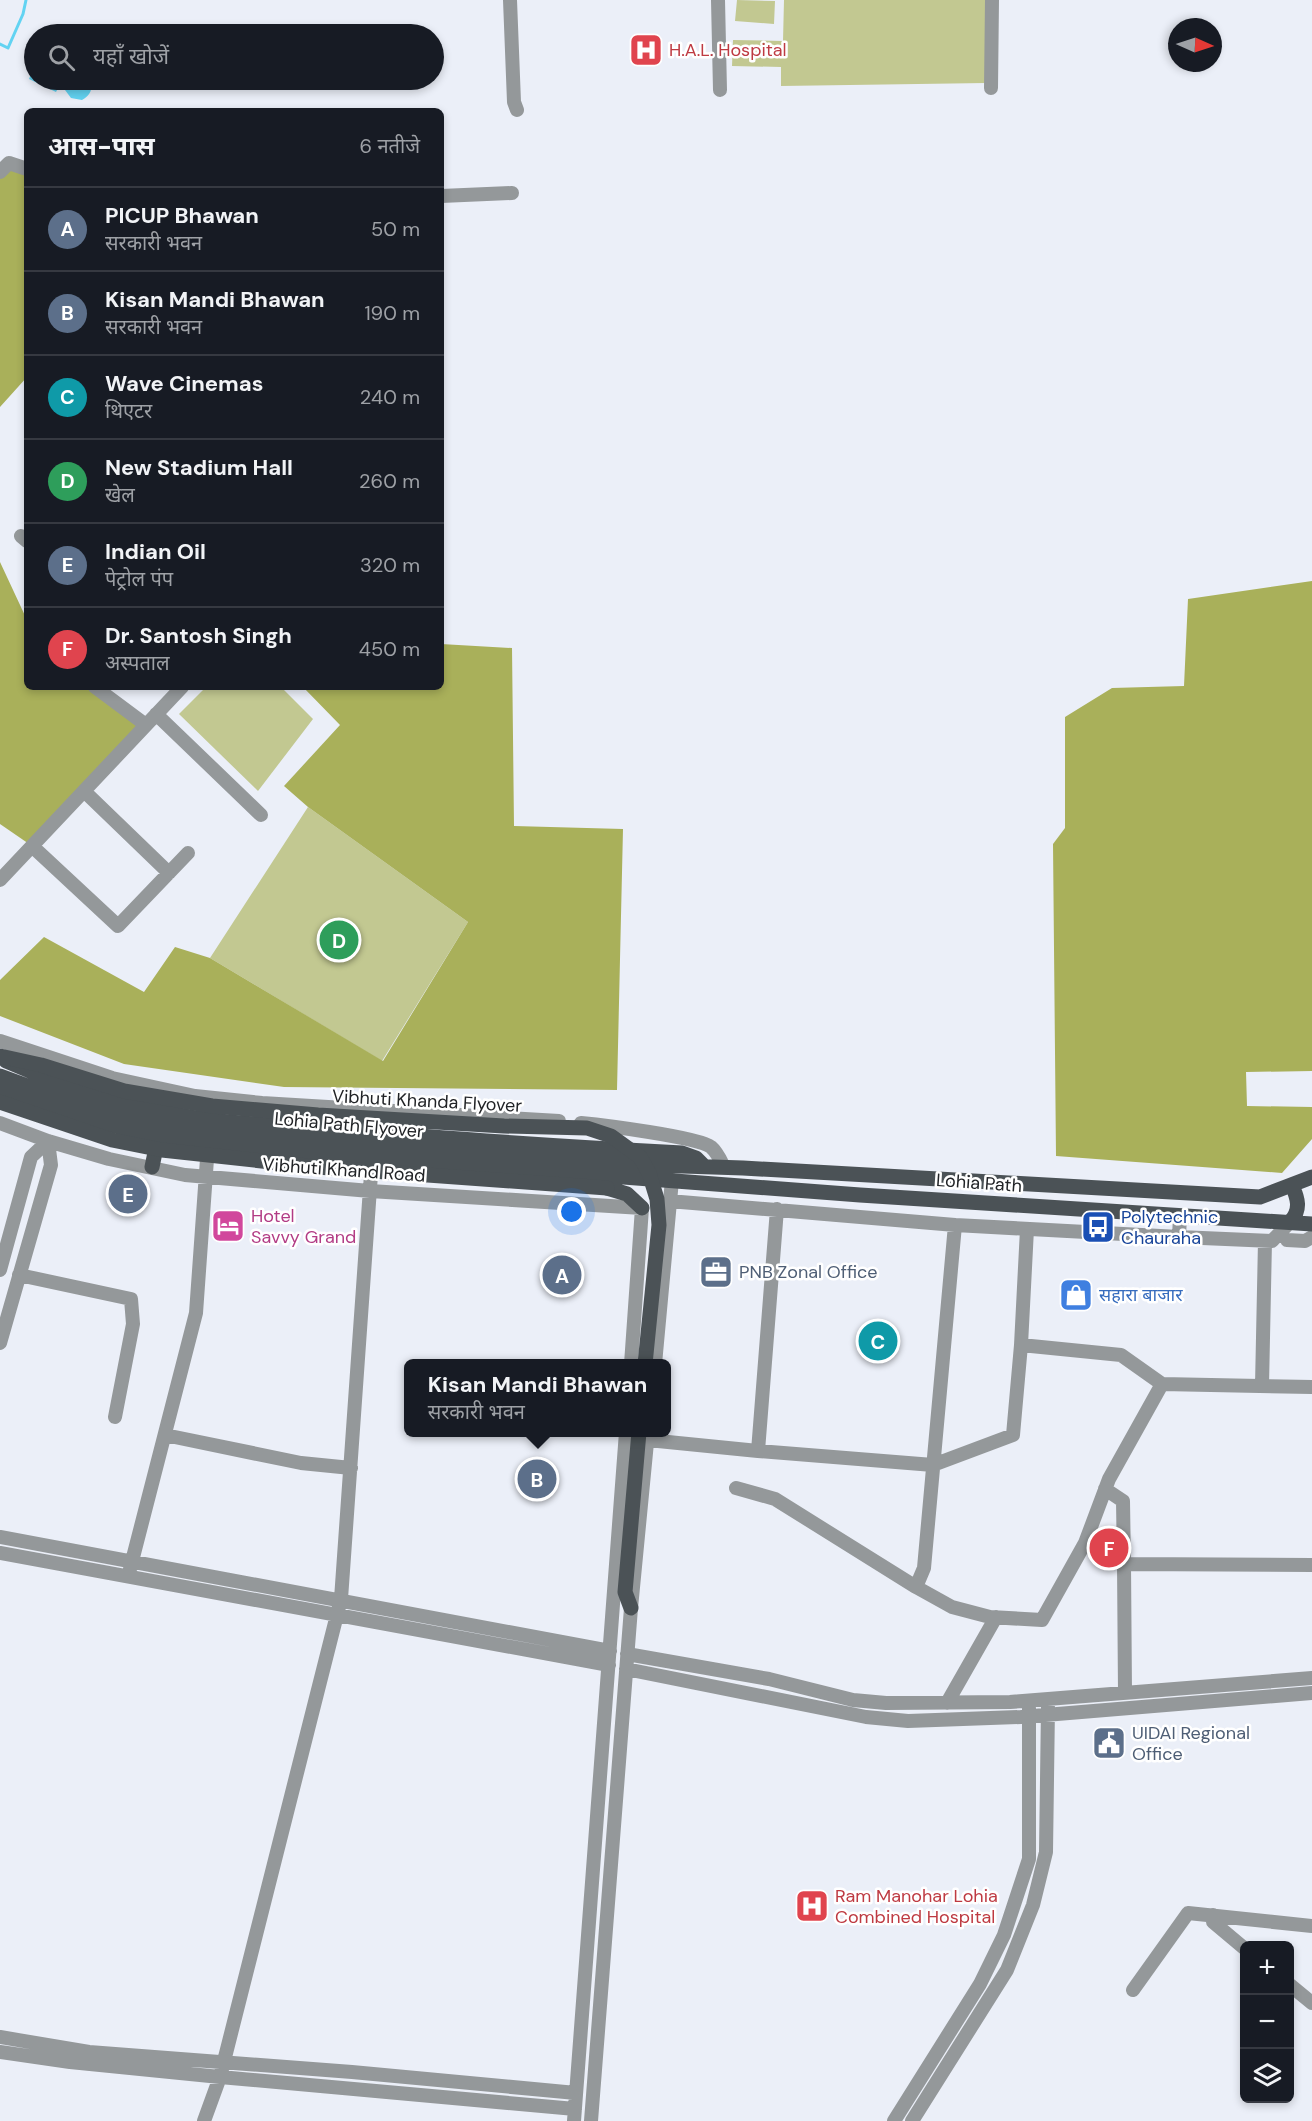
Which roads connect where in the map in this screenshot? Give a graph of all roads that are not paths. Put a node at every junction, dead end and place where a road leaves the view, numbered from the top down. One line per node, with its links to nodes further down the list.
1 (510, 0): 6 (street)
2 (718, 0): 5 (street)
3 (992, 0): 4 (street)
4 (991, 88)
5 (720, 90)
6 (517, 110)
7 (24, 168): 8 (street)
8 (0, 172)
9 (512, 193): 10 (street)
10 (444, 196)
11 (99, 690): 14 (street)
12 (179, 690): 13 (street)
13 (156, 714): 14 (street); 16 (street)
14 (146, 725): 15 (street)
15 (84, 791): 17 (street); 19 (street)
16 (261, 816)
17 (32, 846): 19 (street); 20 (street)
18 (188, 853): 19 (street)
19 (169, 873)
20 (0, 880)
21 (0, 1041): 33 (street)
22 (0, 1058): 27 (main road, Lohia Path Flyover); 65 (main road, Vibhuti Khanda Flyover, bridge)
23 (0, 1076): 27 (main road, Lohia Path Flyover)
24 (0, 1089): 28 (main road, Lohia Path Flyover)
25 (0, 1102): 42 (main road, bridge)
26 (0, 1123): 29 (street, Vibhuti Khand Road)
27 (222, 1128): 33 (main road, Lohia Path Flyover)
28 (158, 1138): 30 (main road, Lohia Path Flyover); 32 (main road)
29 (48, 1141): 32 (street, Vibhuti Khand Road); 50 (street); 57 (street)
30 (208, 1145): 31 (main road, Lohia Path Flyover); 35 (street)
31 (372, 1158): 37 (main road, Lohia Path Flyover); 40 (street)
32 (152, 1167): 35 (street, Vibhuti Khand Road)
33 (724, 1167): 34 (main road, Lohia Path Flyover)
34 (743, 1168): 39 (main road, Lohia Path)
35 (207, 1177): 40 (street, Vibhuti Khand Road); 71 (street)
36 (1312, 1177): 39 (main road, Lohia Path)
37 (644, 1178): 38 (main road, Lohia Path)
38 (672, 1180): 41 (street); 44 (main road, Lohia Path)
39 (1293, 1185): 46 (main road)
40 (370, 1191): 42 (street, Vibhuti Khand Road); 78 (street)
41 (669, 1201): 43 (street); 59 (street)
42 (642, 1208): 58 (street)
43 (777, 1209): 48 (street); 76 (street)
44 (1180, 1216): 45 (main road, Lohia Path); 51 (street)
45 (1213, 1218): 46 (main road, Lohia Path); 53 (street); 54 (street)
46 (1291, 1221): 47 (main road, Lohia Path); 56 (street)
47 (1312, 1224)
48 (955, 1225): 49 (street); 77 (street)
49 (1027, 1228): 51 (street); 63 (street)
50 (5, 1235): 57 (street); 60 (street)
51 (1179, 1237): 53 (street)
52 (1312, 1237): 55 (street)
53 (1211, 1239): 54 (street)
54 (1230, 1239): 56 (street)
55 (1287, 1240)
56 (1265, 1241): 68 (street)
57 (29, 1242): 61 (street)
58 (639, 1254): 59 (street); 64 (street)
59 (666, 1256): 66 (street)
60 (0, 1270)
61 (19, 1275): 62 (street); 70 (street)
62 (0, 1342)
63 (1021, 1345): 67 (street); 77 (street)
64 (631, 1359)
65 (646, 1359)
66 (656, 1359)
67 (1162, 1384): 68 (street); 80 (street)
68 (1262, 1386): 69 (street)
69 (1312, 1388)
70 (115, 1417)
71 (165, 1435): 78 (street); 84 (street)
72 (626, 1437): 95 (street)
73 (645, 1437): 92 (main road)
74 (645, 1437): 92 (street)
75 (659, 1437): 76 (street)
76 (758, 1451): 77 (street)
77 (933, 1464): 90 (street)
78 (351, 1468): 91 (street)
79 (736, 1488): 90 (street)
80 (1105, 1489): 82 (street); 85 (street)
81 (0, 1537): 84 (street)
82 (1085, 1543): 85 (street); 94 (street)
83 (0, 1552): 88 (street)
84 (132, 1561): 87 (street); 88 (street)
85 (1124, 1564): 86 (street); 102 (street)
86 (1312, 1565)
87 (209, 1575): 89 (street); 91 (street)
88 (128, 1577): 89 (street)
89 (186, 1587): 93 (street)
90 (916, 1587): 94 (street)
91 (341, 1599): 93 (street); 95 (street)
92 (631, 1608): 96 (street)
93 (337, 1616): 97 (street); 122 (street)
94 (996, 1617): 108 (street)
95 (610, 1651): 97 (street)
96 (627, 1654): 98 (street); 101 (street)
97 (609, 1665): 124 (street)
98 (626, 1669): 109 (street); 127 (street)
99 (1312, 1678): 100 (street)
100 (1234, 1684): 102 (street); 107 (street)
101 (808, 1689): 104 (street); 109 (street)
102 (1125, 1692): 105 (street)
103 (1312, 1693): 107 (street)
104 (831, 1694): 108 (street); 109 (street)
105 (1048, 1699): 106 (street); 110 (street)
106 (1029, 1700): 108 (street); 111 (street)
107 (1236, 1700): 110 (street)
108 (946, 1703)
109 (825, 1708): 111 (street)
110 (1048, 1715): 111 (street); 113 (street)
111 (1029, 1717): 112 (street)
112 (1030, 1792): 113 (street); 128 (street)
113 (1047, 1793): 129 (street)
114 (1213, 1915): 115 (street); 116 (street); 118 (street)
115 (1312, 1926)
116 (1240, 1944)
117 (1294, 1988): 119 (street)
118 (1133, 1990)
119 (1312, 2003)
120 (0, 2037): 122 (street)
121 (0, 2052): 123 (street)
122 (224, 2062): 123 (street); 124 (street)
123 (220, 2077): 125 (street); 126 (street)
124 (576, 2093): 125 (street)
125 (574, 2115)
126 (204, 2121)
127 (591, 2121)
128 (894, 2121)
129 (912, 2121)

